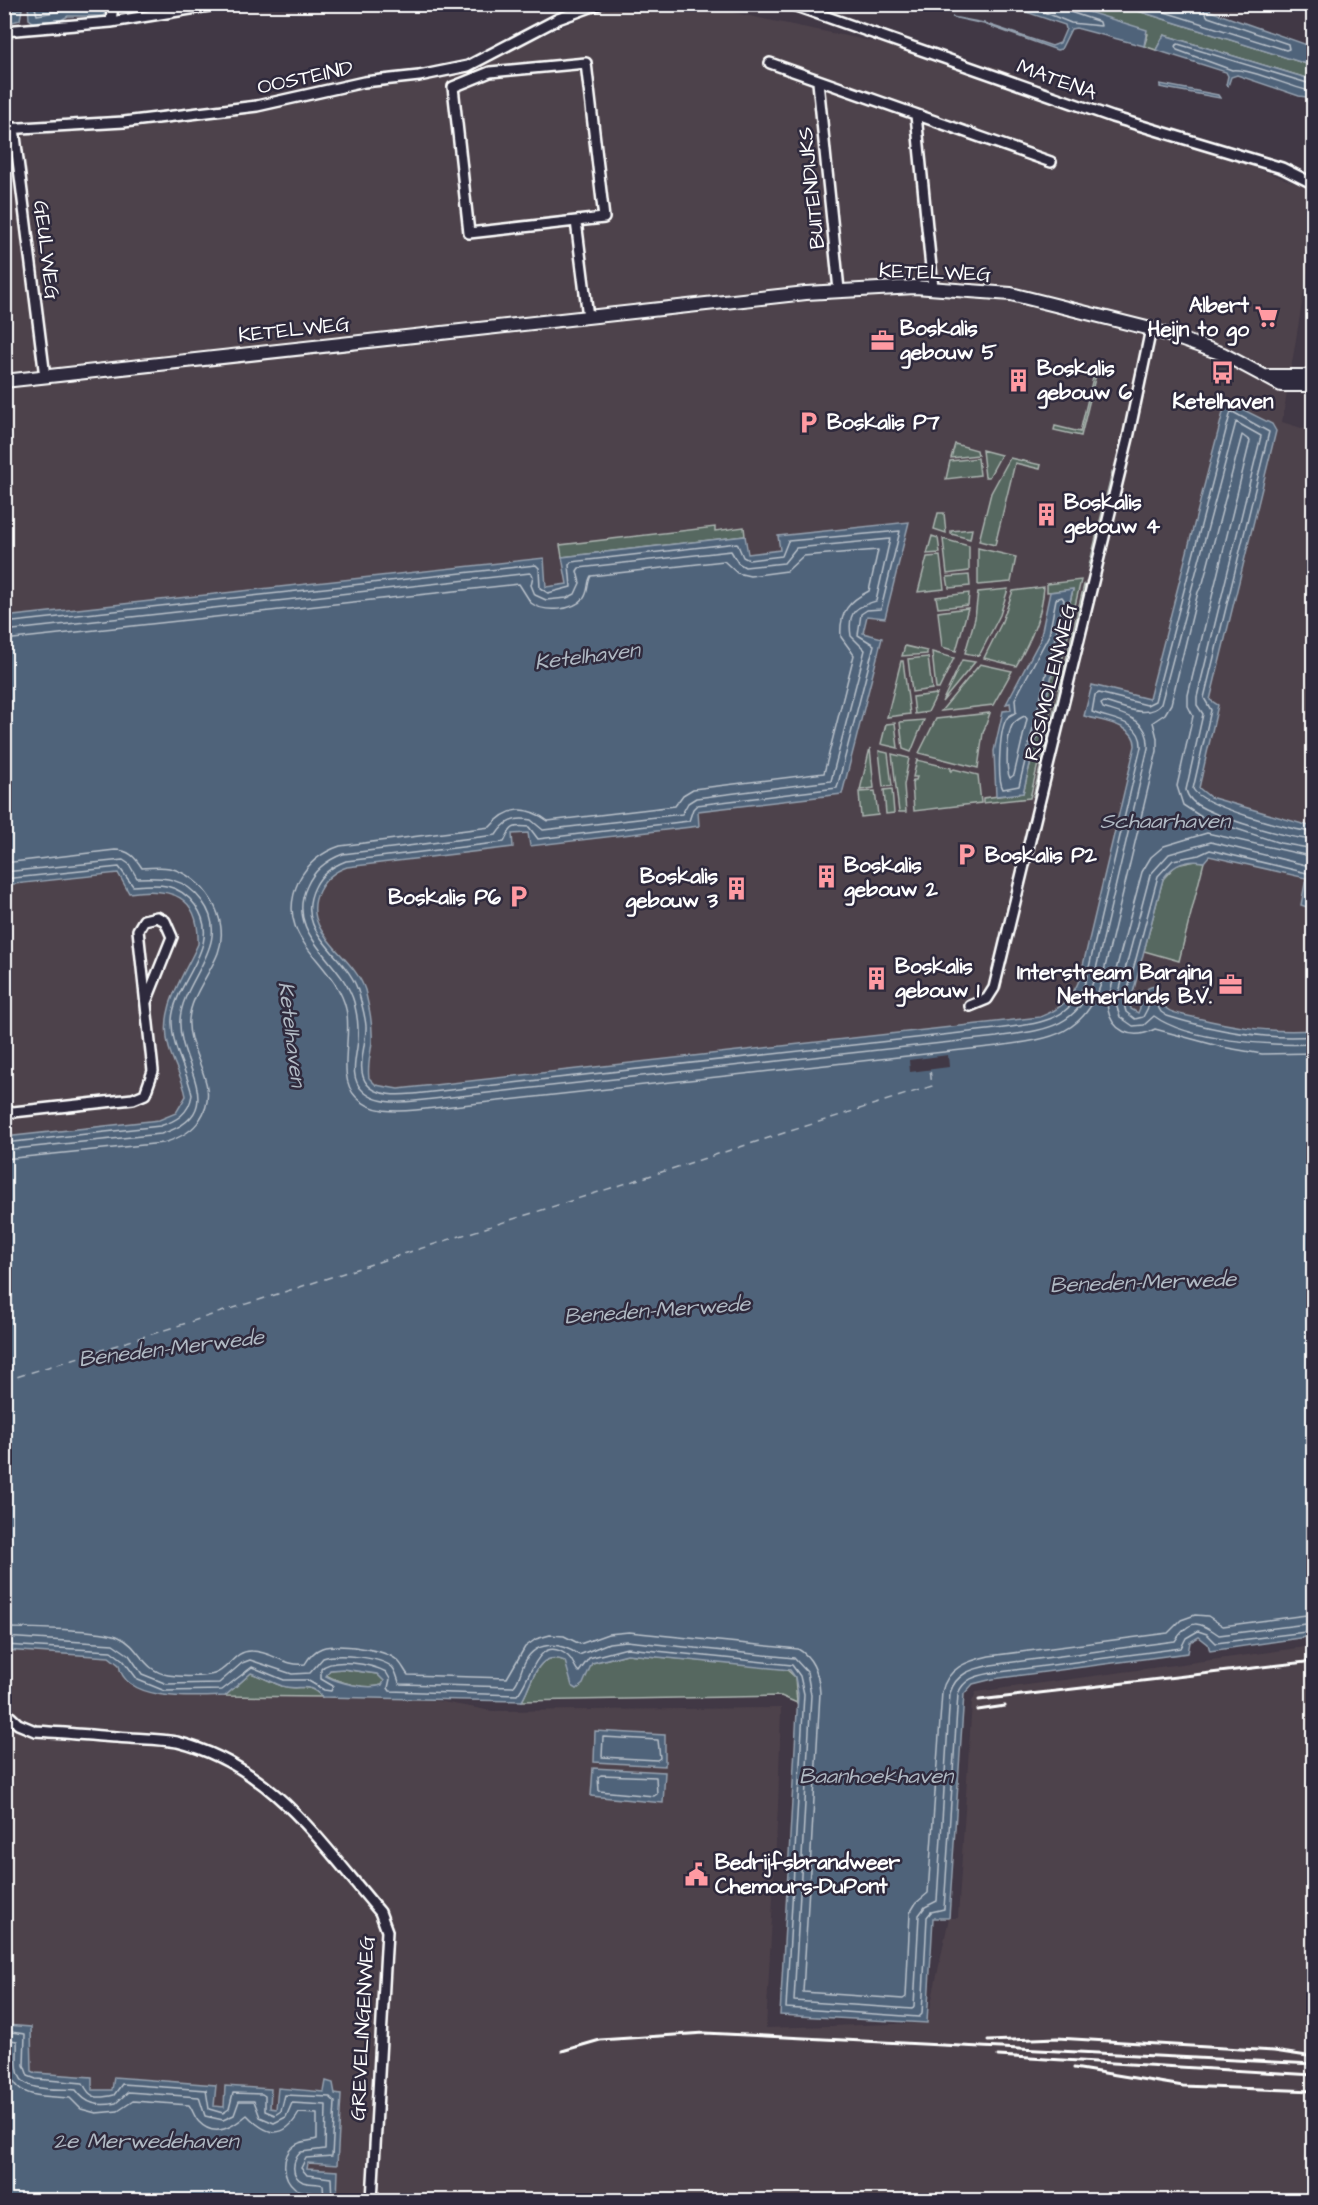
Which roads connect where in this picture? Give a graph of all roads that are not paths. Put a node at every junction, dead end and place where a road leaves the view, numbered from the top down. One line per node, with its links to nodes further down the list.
1 (221, 4): 4 (street)
2 (599, 4): 9 (street, OOSTEIND)
3 (790, 4): 11 (street, MATENA)
4 (112, 14): 5 (street)
5 (4, 31)
6 (770, 63): 7 (street)
7 (818, 82): 8 (street); 14 (street, BUITENDIJKS)
8 (916, 115): 10 (street); 13 (street)
9 (9, 128): 19 (street, GEULWEG)
10 (1051, 162)
11 (1314, 184)
12 (576, 221): 12 (street); 15 (street)
13 (933, 288): 14 (street, KETELWEG); 16 (street, KETELWEG)
14 (839, 290): 15 (street, KETELWEG)
15 (588, 317): 19 (street, KETELWEG)
16 (1151, 329): 17 (street, KETELWEG); 23 (street, ROSMOLENWEG)
17 (1268, 376): 18 (street); 21 (street, KETELWEG)
18 (1314, 376)
19 (45, 377): 20 (street, KETELWEG)
20 (4, 381)
21 (1314, 385)
22 (146, 1002): 22 (street); 24 (street)
23 (970, 1006)
24 (4, 1113)
25 (4, 1711): 26 (street, GREVELINGENWEG)
26 (372, 2200)

